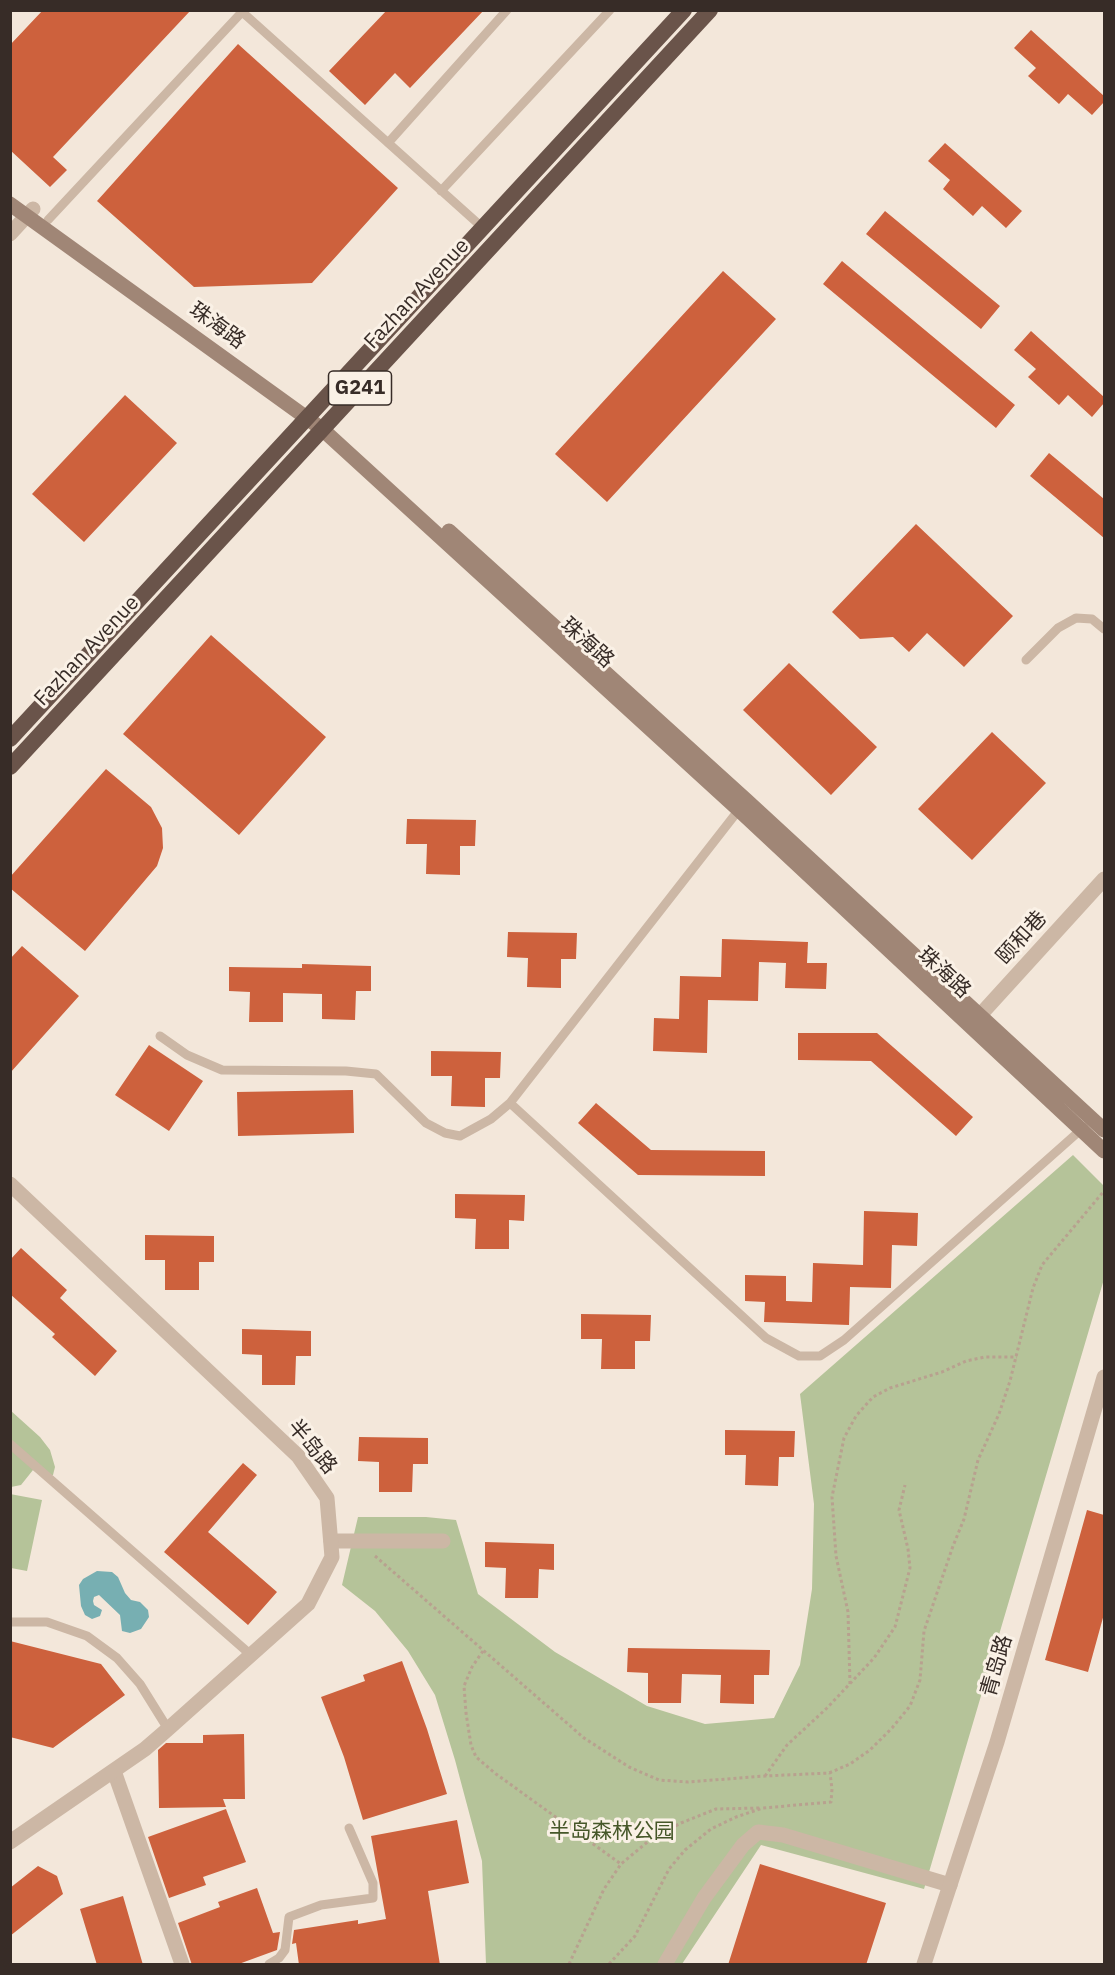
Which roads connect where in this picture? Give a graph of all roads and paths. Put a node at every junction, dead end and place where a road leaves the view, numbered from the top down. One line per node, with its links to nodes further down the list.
1 (507, 10): 6 (lane)
2 (610, 10): 7 (lane)
3 (684, 10): 12 (highway, Fazhan Avenue / G241)
4 (710, 10): 15 (highway, Fazhan Avenue / G241)
5 (241, 11): 6 (lane); 11 (lane)
6 (387, 142): 7 (lane)
7 (441, 191): 12 (lane)
8 (10, 194): 10 (main road, 珠海路)
9 (10, 204): 10 (main road, 珠海路)
10 (31, 212): 11 (main road, 珠海路); 13 (street); 14 (main road, 珠海路)
11 (48, 220): 14 (main road, 珠海路)
12 (483, 228): 14 (highway, Fazhan Avenue / G241)
13 (10, 234)
14 (311, 414): 15 (main road, 珠海路); 18 (highway, Fazhan Avenue / G241)
15 (326, 426): 19 (highway, Fazhan Avenue / G241); 20 (main road, 珠海路)
16 (1104, 629): 17 (lane)
17 (1026, 660)
18 (10, 739)
19 (10, 767)
20 (743, 805): 22 (main road, 珠海路); 24 (lane)
21 (1104, 879): 22 (street, 颐和巷)
22 (975, 1021): 25 (main road, 珠海路)
23 (160, 1036): 24 (lane)
24 (510, 1102): 25 (lane)
25 (1087, 1124): 26 (main road, 珠海路); 27 (main road, 珠海路)
26 (1104, 1130)
27 (1104, 1151)
28 (10, 1184): 34 (street, 半岛路)
29 (1104, 1191): 30 (path)
30 (1017, 1357): 40 (path); 43 (path)
31 (1104, 1377): 48 (street, 青岛路)
32 (10, 1444): 39 (lane)
33 (905, 1485): 40 (path)
34 (331, 1541): 35 (street); 39 (street, 半岛路)
35 (358, 1541): 36 (street); 38 (path)
36 (443, 1541)
37 (10, 1622): 41 (lane)
38 (484, 1651): 43 (path); 47 (path)
39 (251, 1655): 41 (street, 半岛路)
40 (850, 1684): 43 (path)
41 (168, 1729): 42 (street, 半岛路)
42 (114, 1771): 46 (street, 半岛路); 49 (street)
43 (765, 1776)
44 (763, 1808): 47 (path)
45 (348, 1827): 50 (lane)
46 (10, 1842)
47 (621, 1864): 51 (path)
48 (950, 1885): 52 (street); 53 (street, 青岛路)
49 (182, 1965)
50 (269, 1965)
51 (569, 1965)
52 (665, 1965)
53 (924, 1965)

